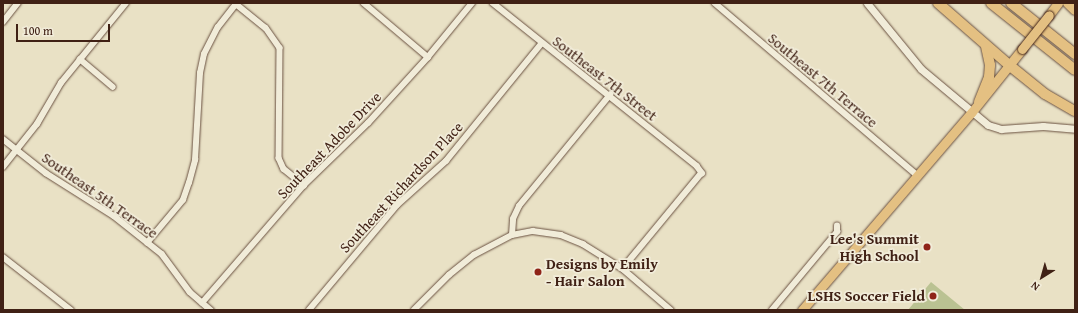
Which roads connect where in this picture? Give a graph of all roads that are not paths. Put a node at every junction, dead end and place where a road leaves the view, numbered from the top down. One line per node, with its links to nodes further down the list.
1 (18, 3): 15 (street)
2 (126, 3): 20 (street)
3 (237, 3): 33 (street); 36 (street)
4 (364, 3): 19 (street)
5 (472, 3): 19 (street, Southeast Adobe Drive)
6 (493, 3): 16 (street, Southeast 7th Street)
7 (715, 3): 32 (street, Southeast 7th Terrace)
8 (867, 3): 27 (street)
9 (938, 3): 17 (highway)
10 (991, 3): 22 (highway)
11 (1011, 3): 18 (highway)
12 (1058, 3): 21 (main road, bridge)
13 (1068, 3): 14 (highway)
14 (1075, 10)
15 (3, 22)
16 (541, 44): 24 (street, Southeast 7th Street); 42 (street, Southeast Richardson Place)
17 (985, 44): 21 (highway); 25 (highway)
18 (1075, 54)
19 (428, 57): 33 (street, Southeast Adobe Drive)
20 (80, 59): 23 (street); 30 (street)
21 (1009, 65): 25 (main road); 26 (highway)
22 (1075, 70)
23 (113, 87)
24 (610, 95): 35 (street); 38 (street, Southeast 7th Street)
25 (979, 102): 27 (main road)
26 (1075, 112)
27 (971, 113): 28 (street); 32 (main road)
28 (1075, 129)
29 (3, 138): 30 (street, Southeast 5th Terrace)
30 (16, 150): 31 (street); 36 (street, Southeast 5th Terrace)
31 (3, 167)
32 (916, 174): 46 (main road)
33 (304, 186): 39 (street, Southeast Adobe Drive)
34 (838, 226): 45 (street)
35 (512, 235): 38 (street); 43 (street)
36 (147, 243): 39 (street, Southeast 5th Terrace)
37 (3, 257): 40 (street)
38 (623, 269): 44 (street)
39 (202, 303): 41 (street, Southeast 5th Terrace)
40 (71, 310)
41 (211, 310)
42 (309, 310)
43 (414, 310)
44 (671, 310)
45 (772, 310)
46 (802, 310)

